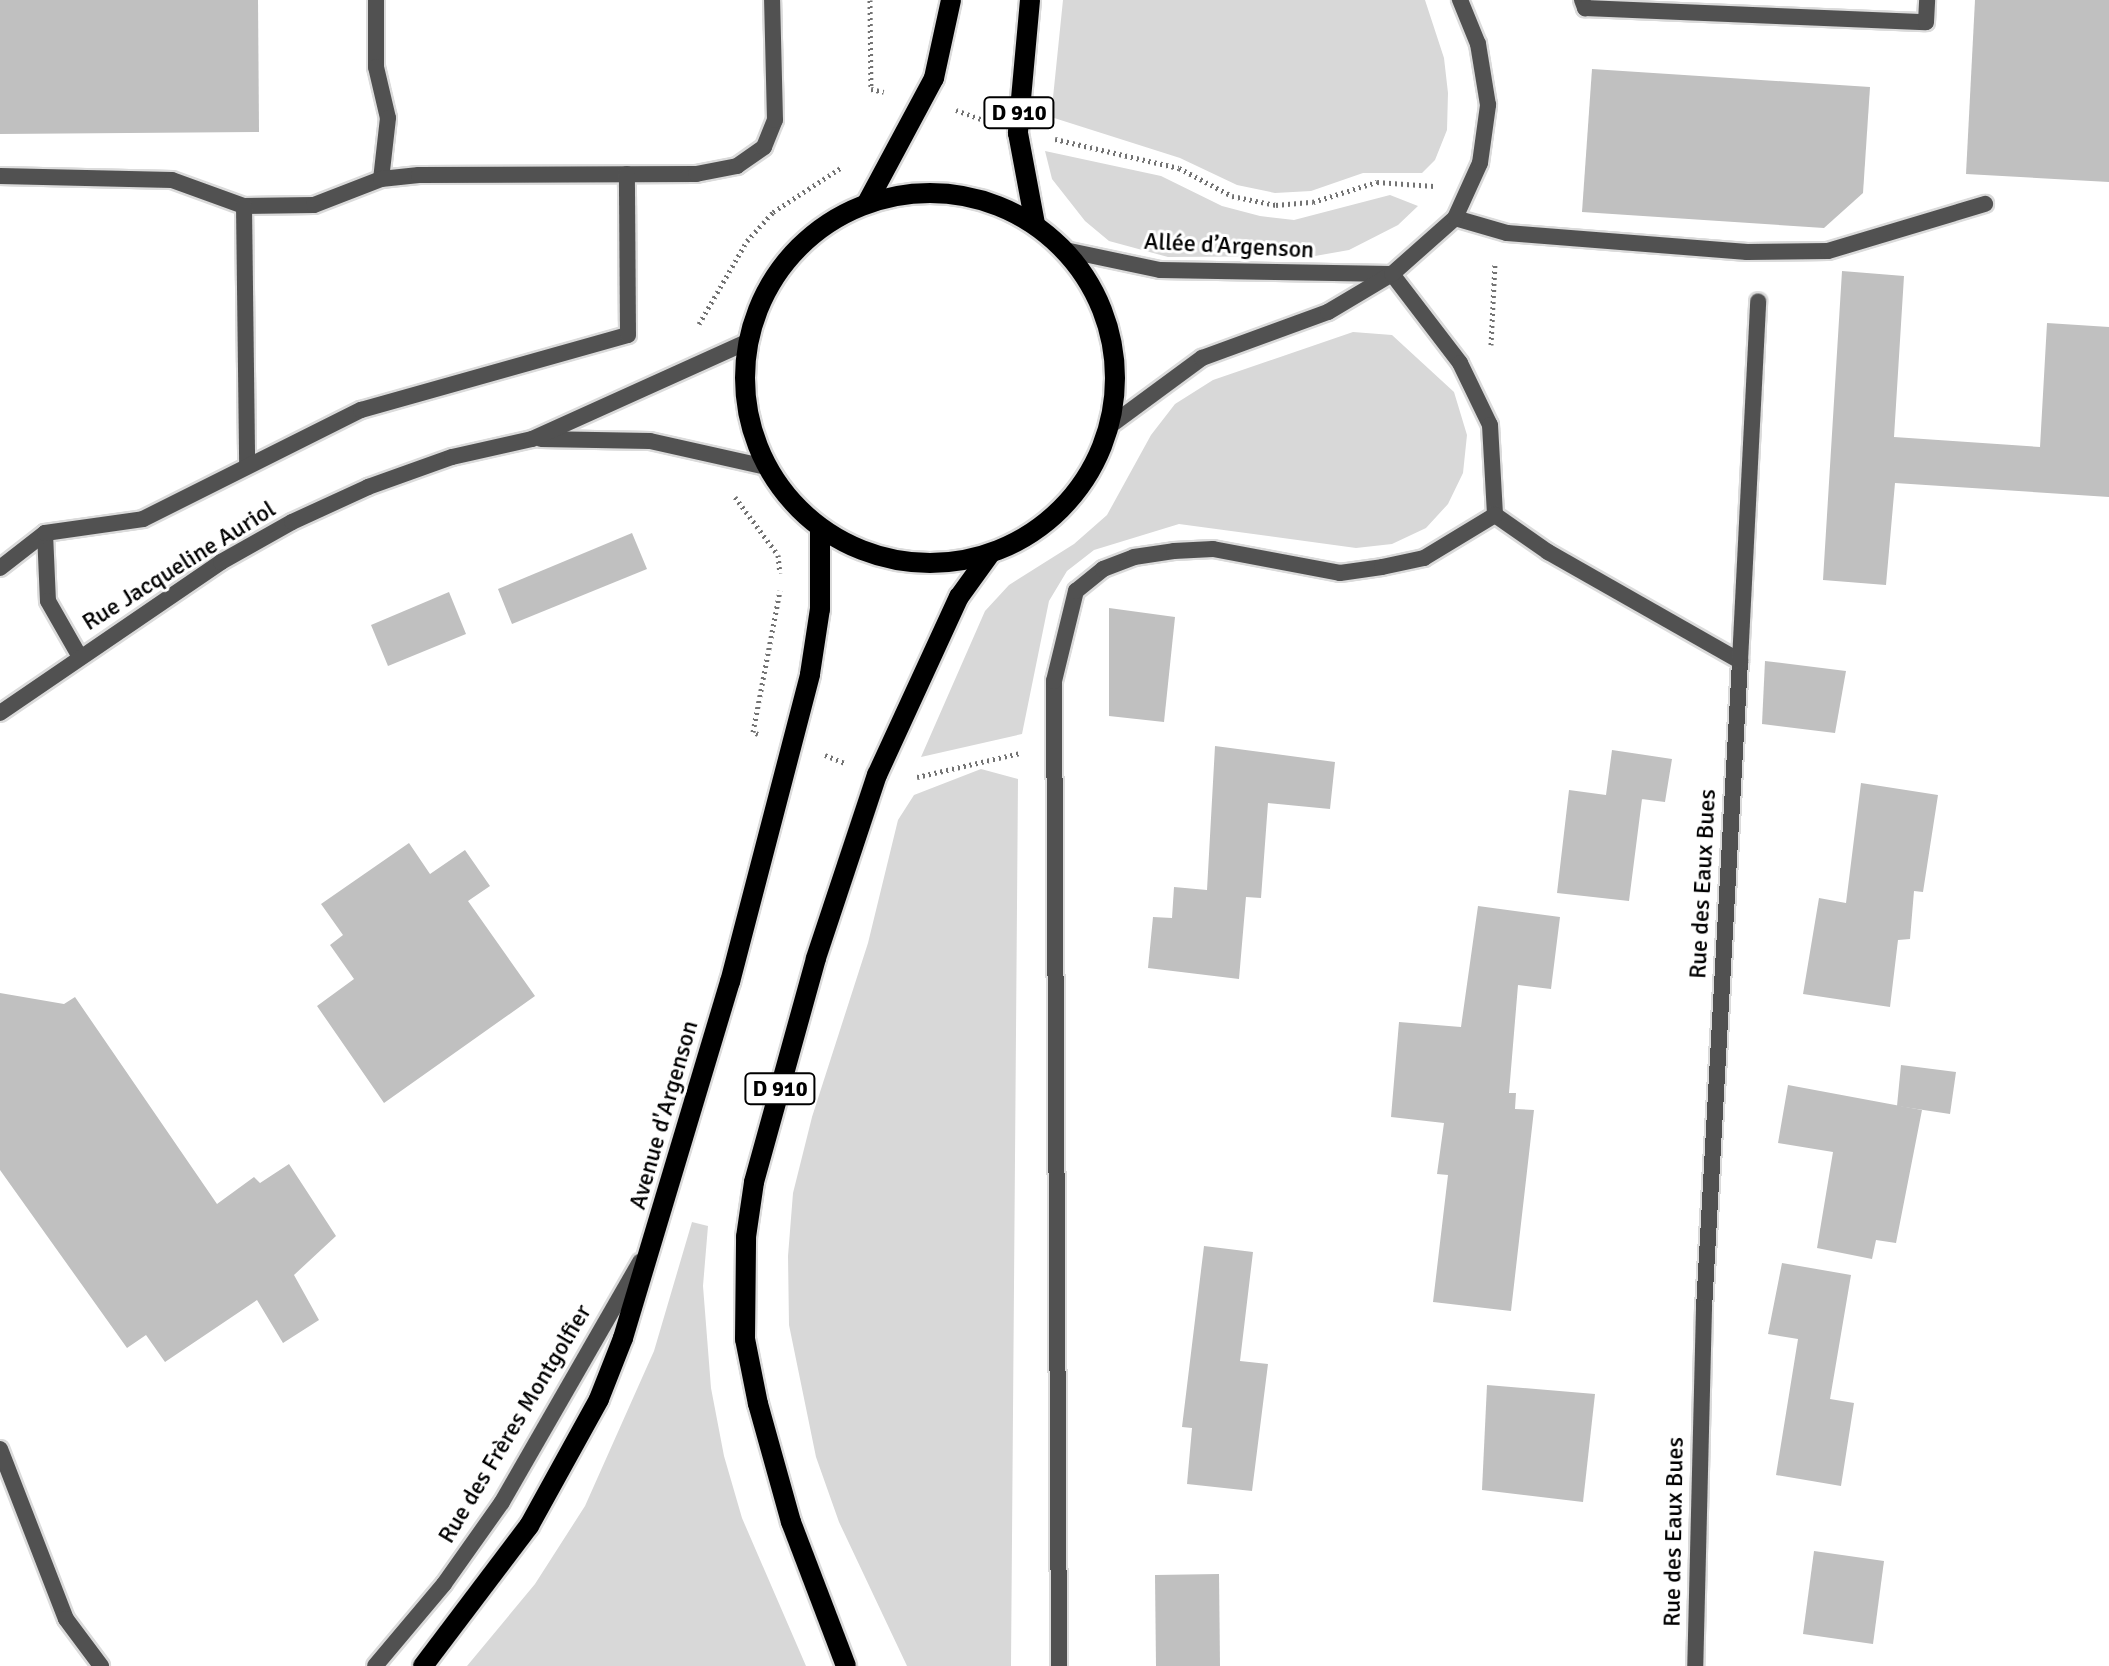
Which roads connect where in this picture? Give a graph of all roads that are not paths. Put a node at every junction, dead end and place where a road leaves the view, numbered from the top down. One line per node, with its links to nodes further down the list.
1 (376, 0): 10 (street)
2 (772, 0): 8 (street)
3 (951, 0): 11 (main road)
4 (1030, 0): 15 (main road, D 910)
5 (1460, 0): 14 (street)
6 (1582, 0): 7 (street)
7 (1927, 0)
8 (627, 174): 10 (street); 22 (street)
9 (0, 176): 13 (street)
10 (381, 179): 13 (street)
11 (867, 203): 15 (main road); 19 (main road)
12 (1985, 204): 14 (street)
13 (244, 206): 22 (street)
14 (1455, 218): 17 (street)
15 (1035, 224): 16 (main road)
16 (1065, 250): 17 (street, Allée d’Argenson); 20 (main road)
17 (1392, 274): 20 (street); 24 (street)
18 (1758, 301): 30 (street, Rue des Eaux Bues)
19 (747, 342): 21 (street, Rue Jacqueline Auriol); 23 (main road)
20 (1111, 425): 27 (main road)
21 (532, 439): 23 (street, Rue Jacqueline Auriol); 29 (street, Rue Jacqueline Auriol)
22 (247, 465): 26 (street)
23 (766, 467): 25 (main road)
24 (1495, 515): 30 (street); 39 (street)
25 (820, 528): 27 (main road); 32 (main road, Avenue d'Argenson)
26 (45, 533): 28 (street); 29 (street)
27 (990, 554): 34 (main road, D 910)
28 (0, 568)
29 (80, 657): 31 (street, Rue Jacqueline Auriol)
30 (1740, 661): 40 (street, Rue des Eaux Bues)
31 (0, 713)
32 (655, 1237): 36 (street, Rue des Frères Montgolfier); 37 (main road, Avenue d'Argenson)
33 (0, 1449): 35 (street)
34 (843, 1656): 38 (main road)
35 (101, 1666)
36 (375, 1666)
37 (423, 1666)
38 (854, 1666)
39 (1059, 1666)
40 (1695, 1666)

